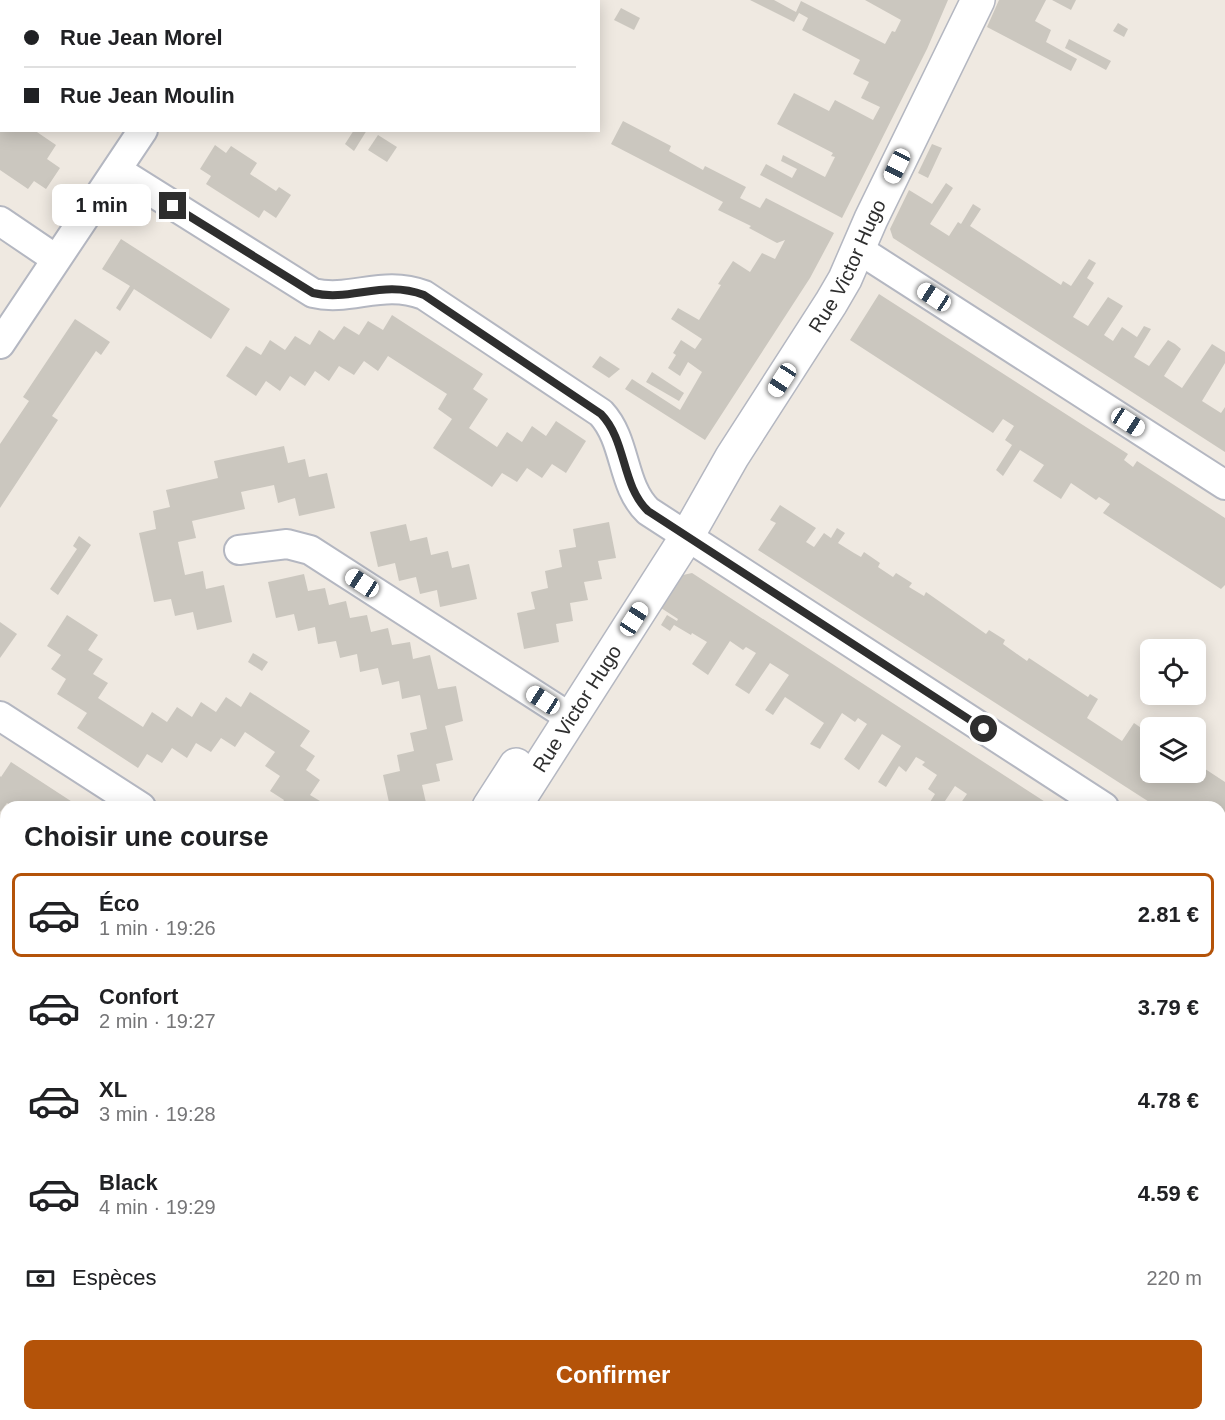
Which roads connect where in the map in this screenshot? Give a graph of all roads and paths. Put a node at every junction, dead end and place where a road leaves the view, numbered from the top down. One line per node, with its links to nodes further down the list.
1 (978, 0): 5 (street, Rue Victor Hugo)
2 (142, 132): 3 (street)
3 (117, 170): 6 (street); 9 (street)
4 (0, 221): 6 (street)
5 (858, 249): 8 (street); 9 (street, Rue Victor Hugo)
6 (56, 260): 7 (street)
7 (0, 344)
8 (1225, 485)
9 (680, 534): 11 (street, Rue Victor Hugo); 16 (street)
10 (239, 550): 11 (street)
11 (562, 712): 14 (street, Rue Victor Hugo); 15 (street, Rue Victor Hugo)
12 (0, 717): 13 (street)
13 (132, 801)
14 (494, 801)
15 (517, 801)
16 (1095, 801)

